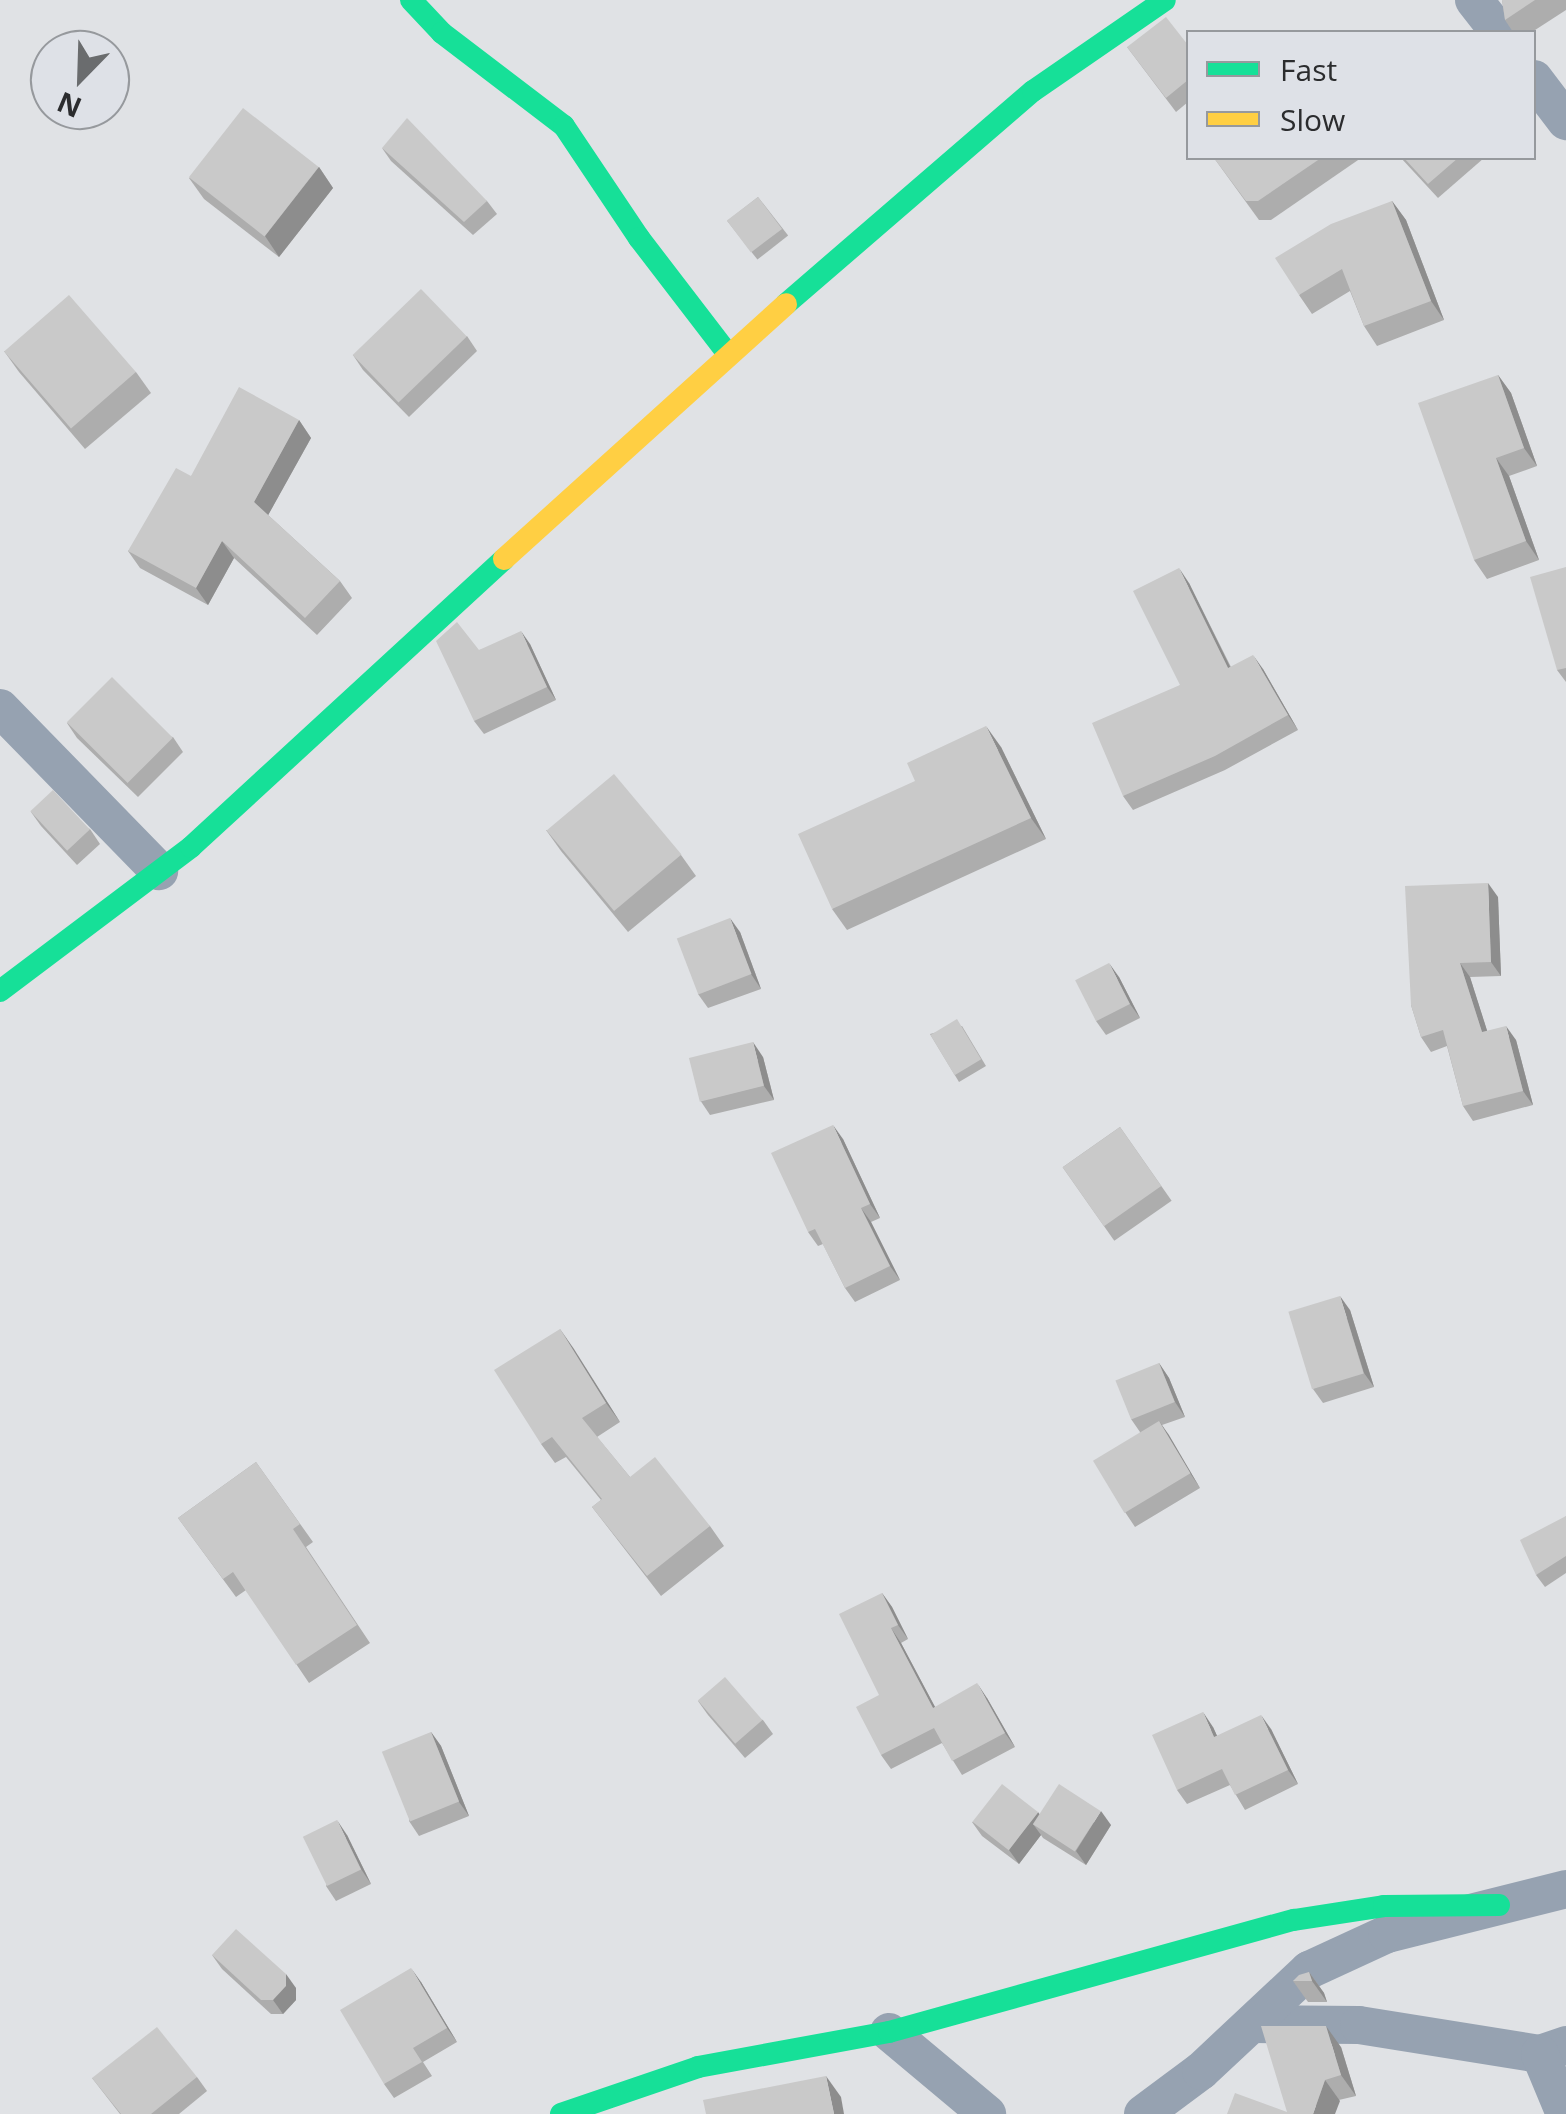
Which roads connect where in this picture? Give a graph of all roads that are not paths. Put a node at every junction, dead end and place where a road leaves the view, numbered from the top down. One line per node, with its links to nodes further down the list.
1 (411, 0): 7 (street)
2 (1165, 0): 7 (street)
3 (1474, 0): 4 (street)
4 (1496, 30)
5 (1536, 81): 6 (street)
6 (1566, 122)
7 (728, 354): 9 (street)
8 (0, 708): 9 (street)
9 (159, 871): 10 (street)
10 (0, 992)
11 (1566, 1889): 12 (street)
12 (1499, 1904): 13 (street); 14 (street)
13 (1254, 2024): 15 (street); 18 (street)
14 (888, 2032): 16 (street); 17 (street)
15 (1553, 2050): 19 (street)
16 (562, 2114)
17 (986, 2114)
18 (1142, 2114)
19 (1564, 2114)

